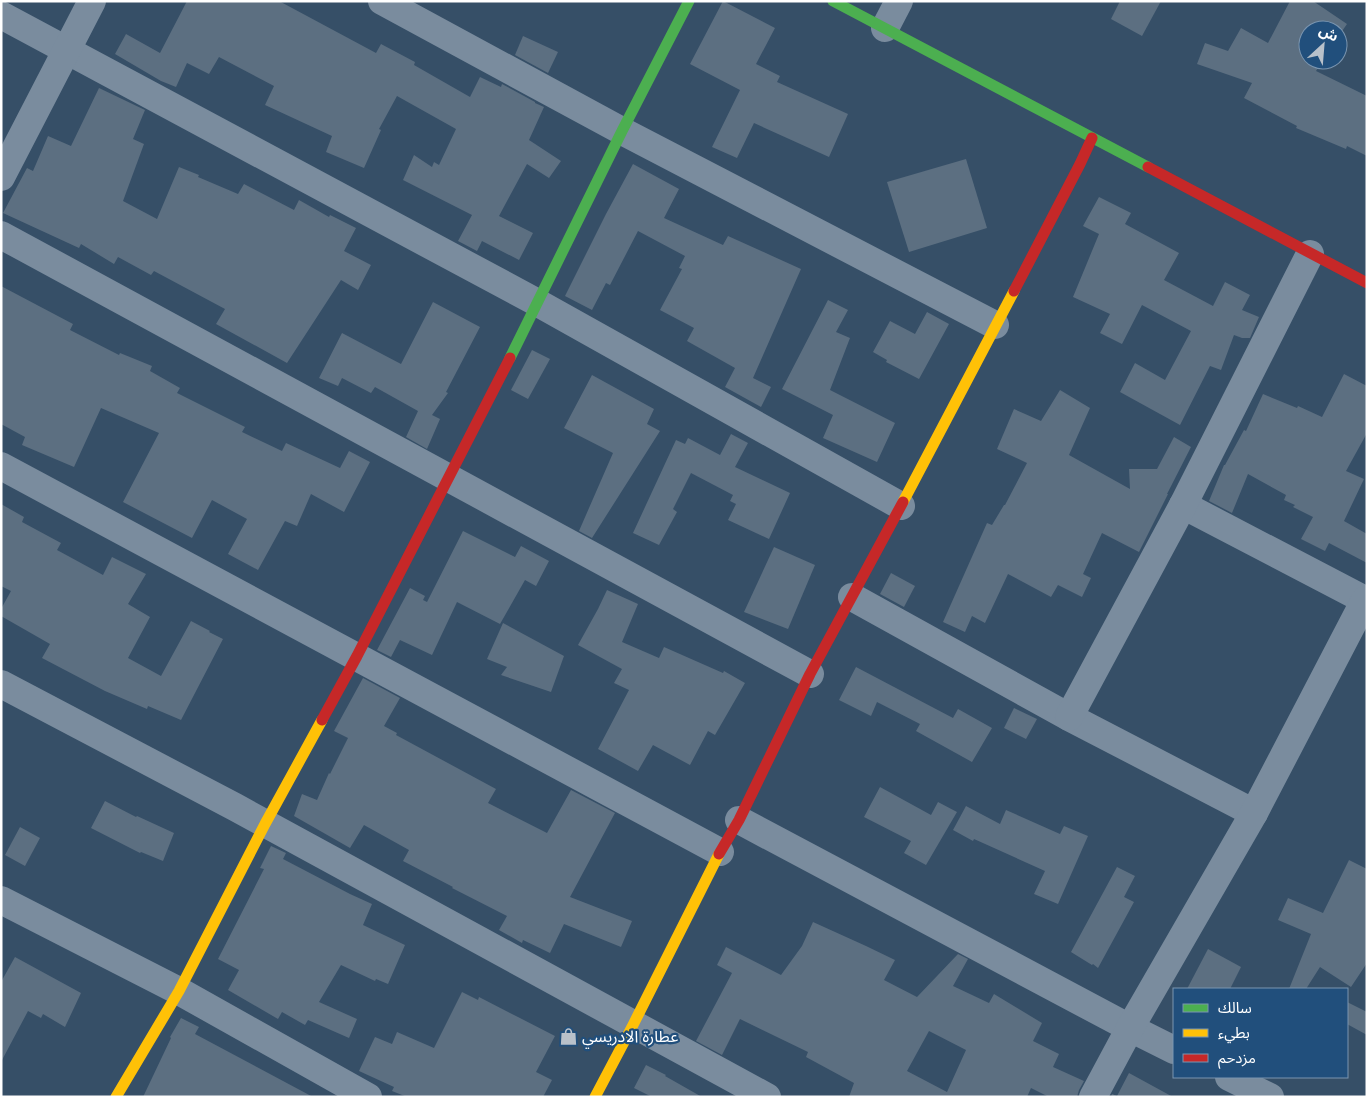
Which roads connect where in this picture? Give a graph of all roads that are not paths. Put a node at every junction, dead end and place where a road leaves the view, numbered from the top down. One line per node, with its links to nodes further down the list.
1 (92, 1): 8 (street)
2 (382, 1): 9 (street)
3 (689, 1): 9 (street)
4 (833, 1): 7 (street)
5 (899, 1): 7 (street)
6 (1, 15): 8 (street)
7 (886, 28): 10 (street)
8 (67, 50): 11 (street); 15 (street)
9 (622, 131): 15 (street); 16 (street)
10 (1092, 138): 13 (street); 16 (street)
11 (1, 177)
12 (1, 235): 18 (street)
13 (1310, 254): 14 (street); 19 (street)
14 (1367, 284)
15 (538, 303): 18 (street); 20 (street)
16 (995, 325): 20 (street)
17 (1, 466): 23 (street)
18 (449, 477): 23 (street); 24 (street)
19 (1183, 505): 22 (street); 26 (street)
20 (901, 506): 21 (street)
21 (852, 597): 24 (street); 26 (street)
22 (1366, 600): 27 (street)
23 (357, 656): 29 (street); 30 (street)
24 (810, 674): 28 (street)
25 (1, 684): 29 (street)
26 (1069, 717): 27 (street)
27 (1254, 813): 34 (street)
28 (738, 820): 30 (street); 34 (street)
29 (265, 824): 32 (street); 33 (street)
30 (720, 852): 33 (street)
31 (1, 900): 32 (street)
32 (179, 991): 37 (street); 38 (street)
33 (633, 1025): 39 (street); 40 (street)
34 (1130, 1028): 35 (street); 41 (street)
35 (1173, 1050)
36 (1231, 1078): 42 (street)
37 (116, 1097)
38 (368, 1097)
39 (595, 1097)
40 (767, 1097)
41 (1093, 1097)
42 (1270, 1097)

